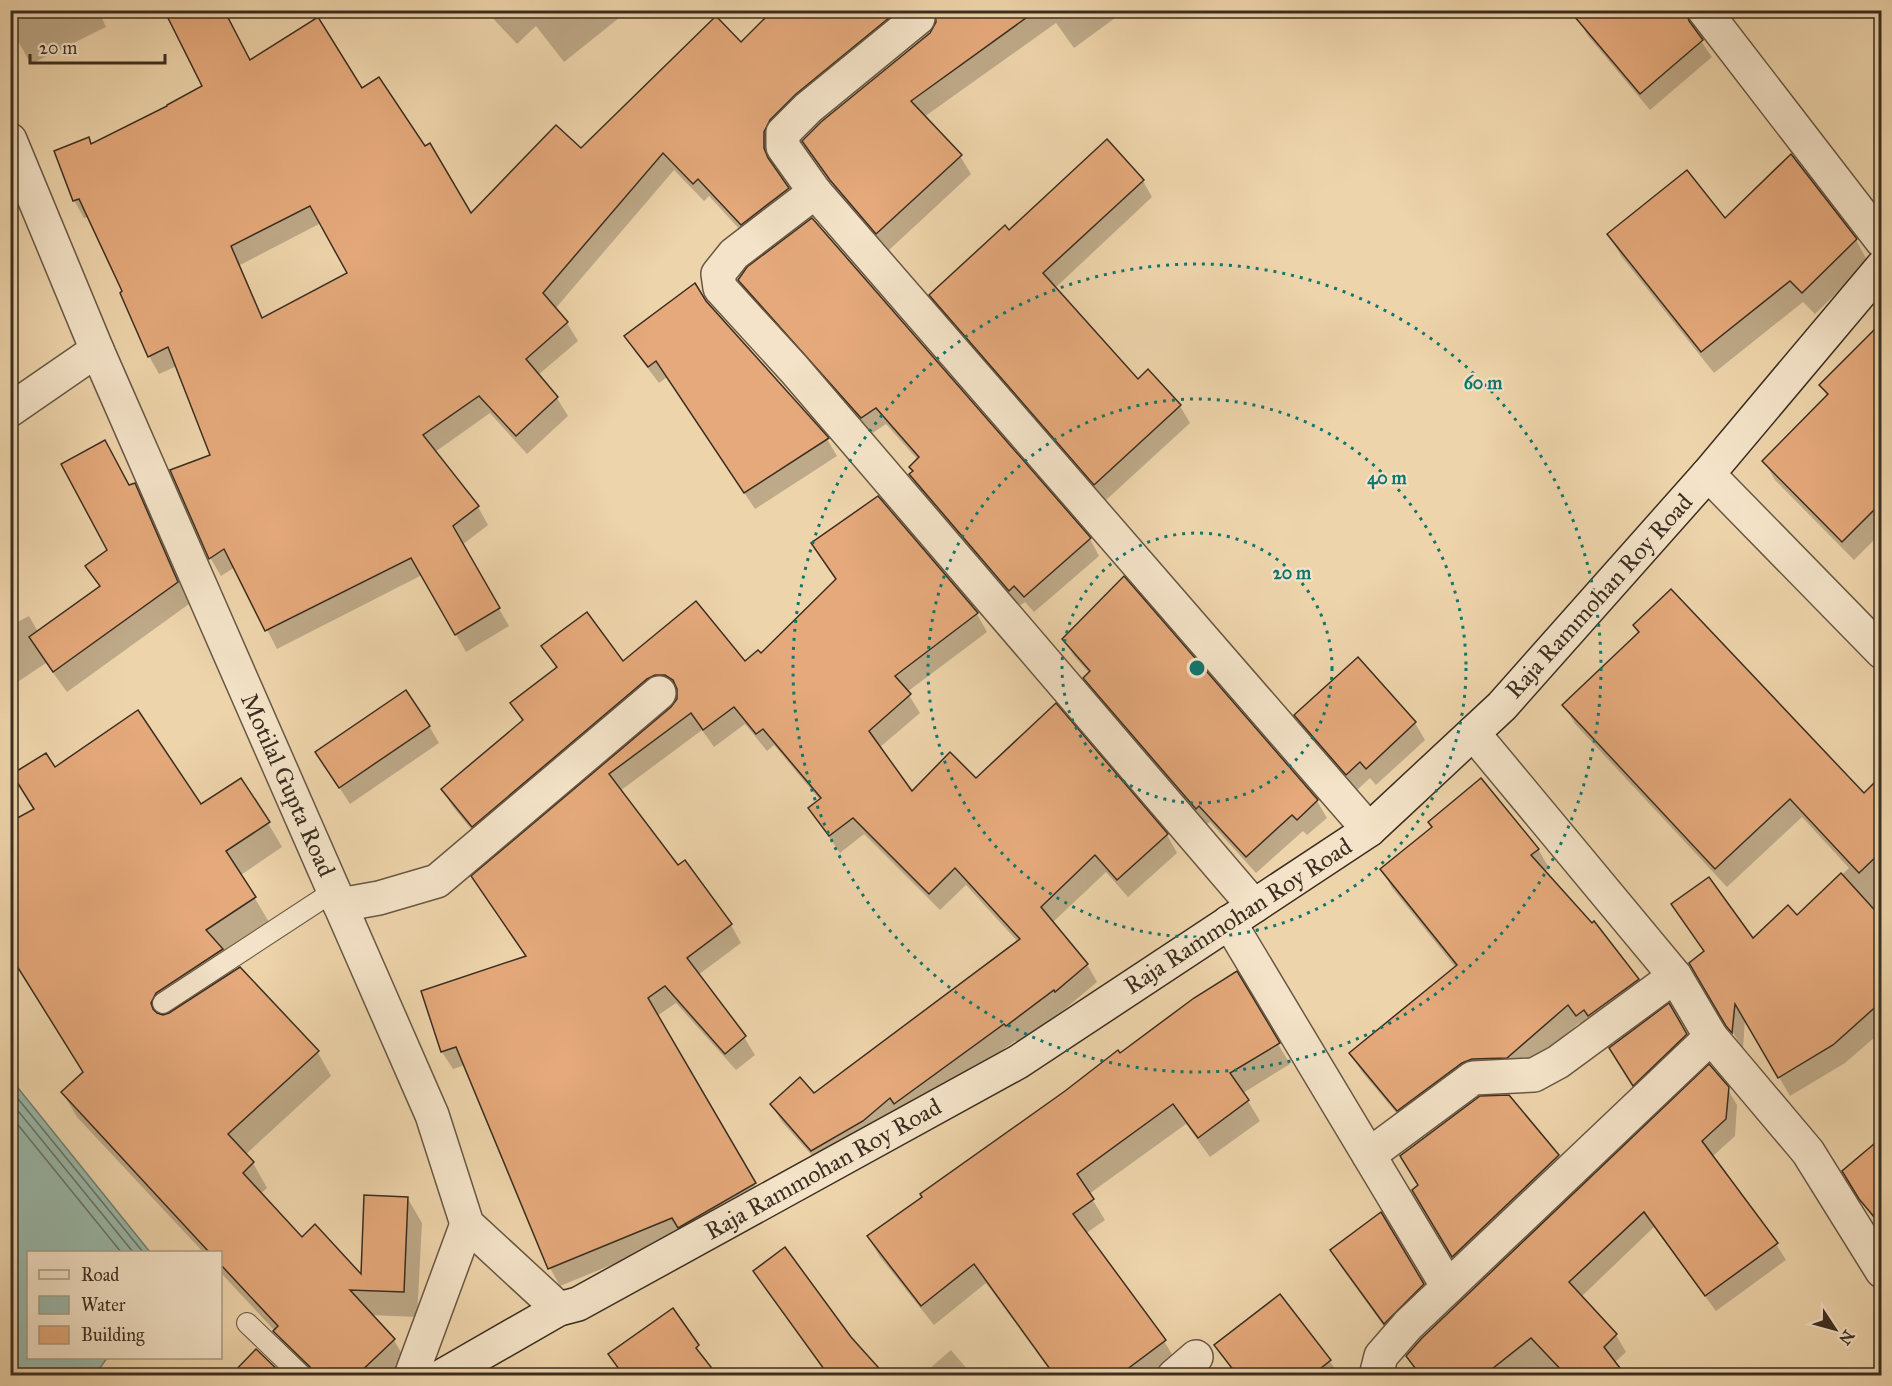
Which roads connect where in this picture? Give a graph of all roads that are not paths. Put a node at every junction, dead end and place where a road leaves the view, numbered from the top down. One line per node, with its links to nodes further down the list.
1 (1704, 10): 5 (street)
2 (917, 13): 4 (street)
3 (10, 140): 7 (street, Motilal Gupta Road)
4 (815, 192): 13 (street); 15 (street)
5 (1881, 241)
6 (1881, 267): 9 (street, Raja Rammohan Roy Road)
7 (97, 350): 8 (street); 14 (street, Motilal Gupta Road)
8 (10, 410)
9 (1708, 474): 10 (street); 12 (street, Raja Rammohan Roy Road)
10 (1881, 652)
11 (659, 693): 14 (street)
12 (1473, 733): 13 (street, Raja Rammohan Roy Road); 16 (street)
13 (1369, 830): 15 (street, Raja Rammohan Roy Road)
14 (337, 898): 17 (lane); 20 (street, Motilal Gupta Road)
15 (1241, 914): 19 (street); 23 (street, Raja Rammohan Roy Road)
16 (1675, 976): 18 (street); 19 (street)
17 (163, 1003)
18 (1712, 1037): 21 (street); 22 (street)
19 (1369, 1155): 22 (street)
20 (467, 1224): 23 (street, Motilal Gupta Road); 26 (street)
21 (1881, 1270)
22 (1448, 1287): 28 (street)
23 (559, 1309): 27 (street, Raja Rammohan Roy Road)
24 (247, 1323): 25 (lane)
25 (302, 1376)
26 (411, 1376)
27 (442, 1376)
28 (1376, 1376)

